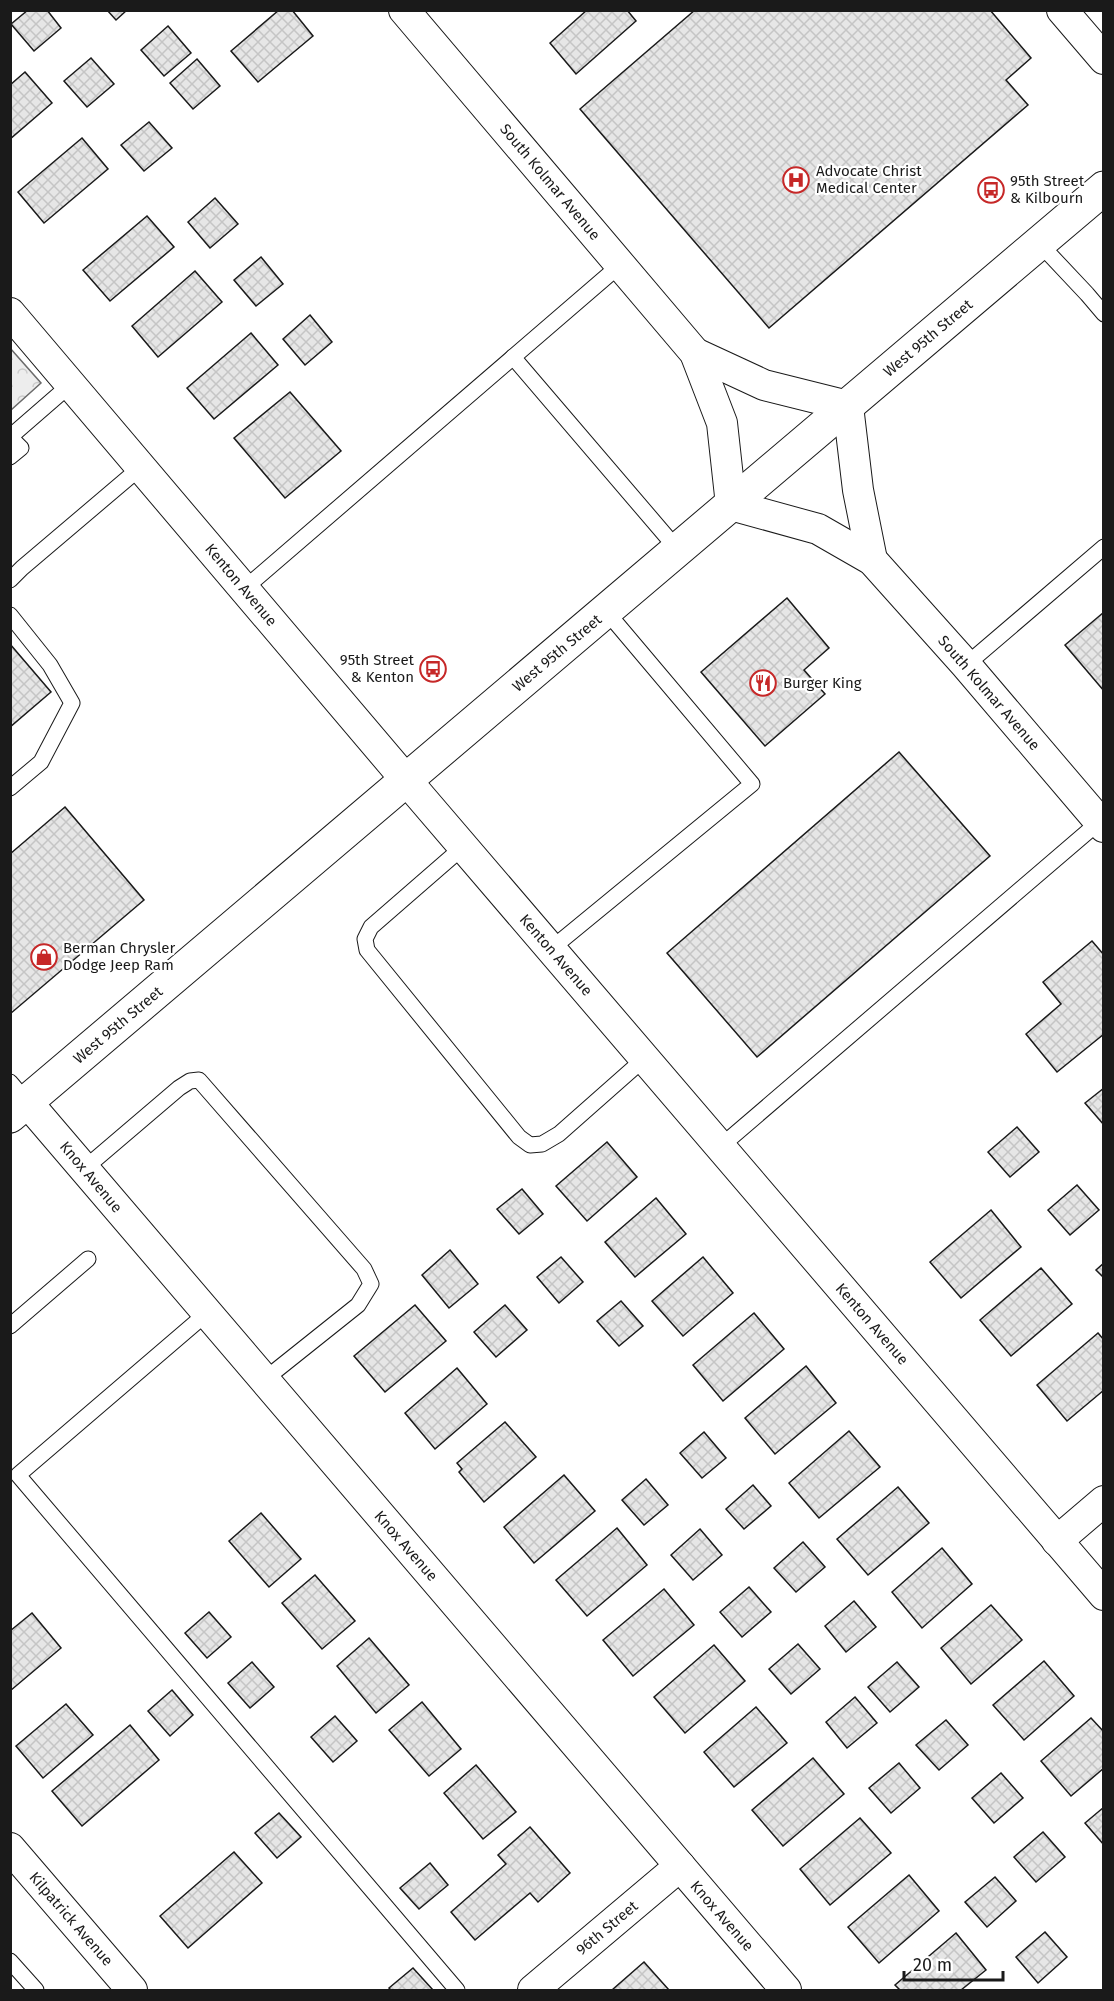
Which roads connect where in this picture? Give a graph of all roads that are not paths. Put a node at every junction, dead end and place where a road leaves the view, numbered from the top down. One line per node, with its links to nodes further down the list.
1 (404, 10): 6 (street, South Kolmar Avenue)
2 (1062, 10): 3 (street)
3 (1104, 59)
4 (1099, 200): 5 (main road, West 95th Street)
5 (1039, 243): 7 (lane); 12 (main road, West 95th Street)
6 (620, 265): 9 (street, South Kolmar Avenue); 10 (lane)
7 (1104, 314)
8 (14, 324): 11 (street, Kenton Avenue)
9 (695, 353): 12 (street, South Kolmar Avenue); 15 (street, South Kolmar Avenue)
10 (513, 357): 17 (lane); 20 (lane)
11 (71, 384): 13 (lane); 14 (street, Kenton Avenue)
12 (848, 406): 15 (main road, West 95th Street); 18 (street)
13 (10, 457)
14 (141, 467): 19 (lane); 20 (street, Kenton Avenue)
15 (731, 505): 17 (main road, West 95th Street); 18 (street, South Kolmar Avenue)
16 (1104, 547): 23 (lane)
17 (678, 550): 21 (main road, West 95th Street)
18 (872, 560): 23 (street, South Kolmar Avenue)
19 (10, 580)
20 (244, 589): 24 (street, Kenton Avenue)
21 (606, 611): 24 (main road, West 95th Street); 28 (lane)
22 (10, 615): 25 (lane)
23 (966, 665): 26 (street, South Kolmar Avenue)
24 (407, 781): 27 (street, Kenton Avenue); 30 (main road, West 95th Street)
25 (10, 788)
26 (1101, 824): 31 (lane)
27 (463, 847): 28 (street, Kenton Avenue); 29 (lane)
28 (551, 950): 29 (street, Kenton Avenue)
29 (645, 1058): 31 (street, Kenton Avenue)
30 (16, 1100): 32 (street, Knox Avenue)
31 (720, 1147): 38 (street, Kenton Avenue)
32 (84, 1169): 34 (street, Knox Avenue); 36 (lane)
33 (88, 1259): 35 (lane)
34 (207, 1313): 36 (street, Knox Avenue); 45 (lane)
35 (10, 1326)
36 (264, 1380): 41 (street, Knox Avenue)
37 (1104, 1501): 38 (street)
38 (1057, 1541): 39 (street, Kenton Avenue)
39 (1104, 1595)
40 (10, 1848): 44 (street, Kilpatrick Avenue)
41 (680, 1866): 46 (street, 96th Street); 47 (street, Knox Avenue)
42 (10, 1961): 43 (lane)
43 (36, 1990)
44 (132, 1990)
45 (457, 1990)
46 (533, 1990)
47 (786, 1990)

